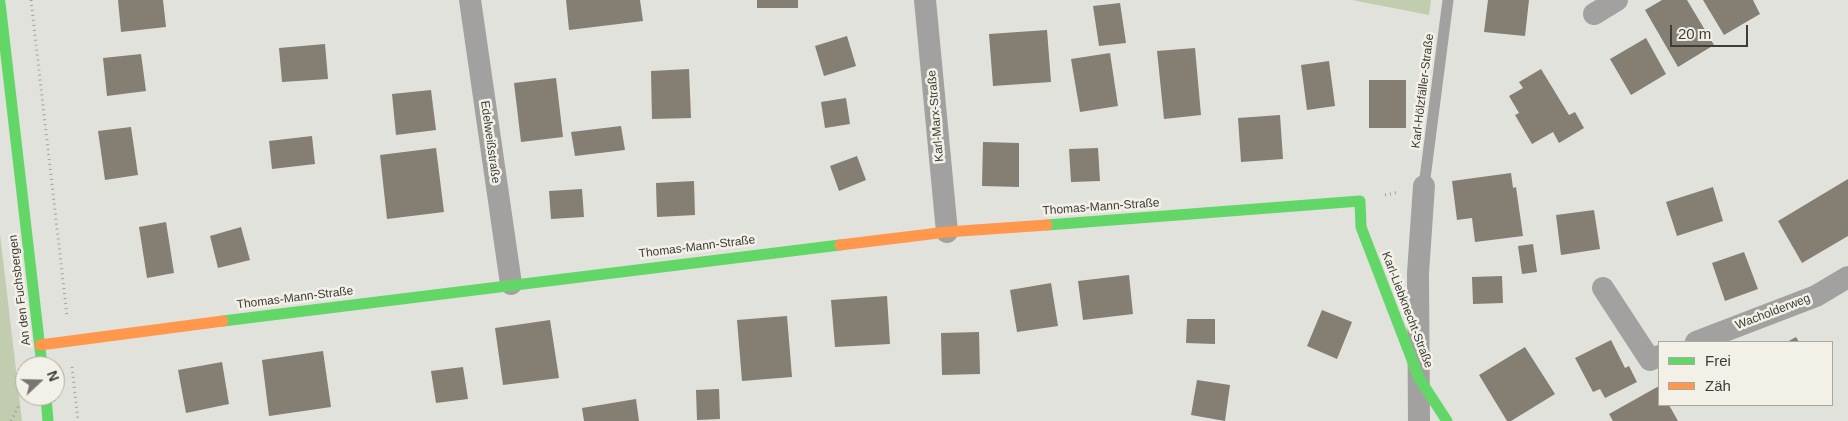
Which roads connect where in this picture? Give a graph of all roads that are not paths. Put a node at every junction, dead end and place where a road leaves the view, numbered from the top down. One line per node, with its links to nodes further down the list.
1 (470, 0): 11 (street, Edelweißstraße)
2 (925, 0): 9 (street, Karl-Marx-Straße)
3 (1448, 0): 7 (lane, Karl-Hölzfäller-Straße)
4 (1617, 0): 6 (street)
5 (0, 3): 14 (street, An den Fuchsbergen)
6 (1594, 14)
7 (1424, 186): 17 (street)
8 (1360, 201): 9 (street, Thomas-Mann-Straße); 17 (street, Karl-Liebknecht-Straße)
9 (947, 232): 11 (street, Thomas-Mann-Straße)
10 (1848, 277): 13 (street, Wacholderweg)
11 (511, 284): 14 (street, Thomas-Mann-Straße)
12 (1603, 288): 16 (street)
13 (1699, 341)
14 (40, 345): 15 (street, An den Fuchsbergen)
15 (41, 356)
16 (1658, 356)
17 (1419, 378): 20 (street); 21 (street, Karl-Liebknecht-Straße)
18 (47, 406): 19 (street)
19 (48, 421)
20 (1419, 421)
21 (1447, 421)

